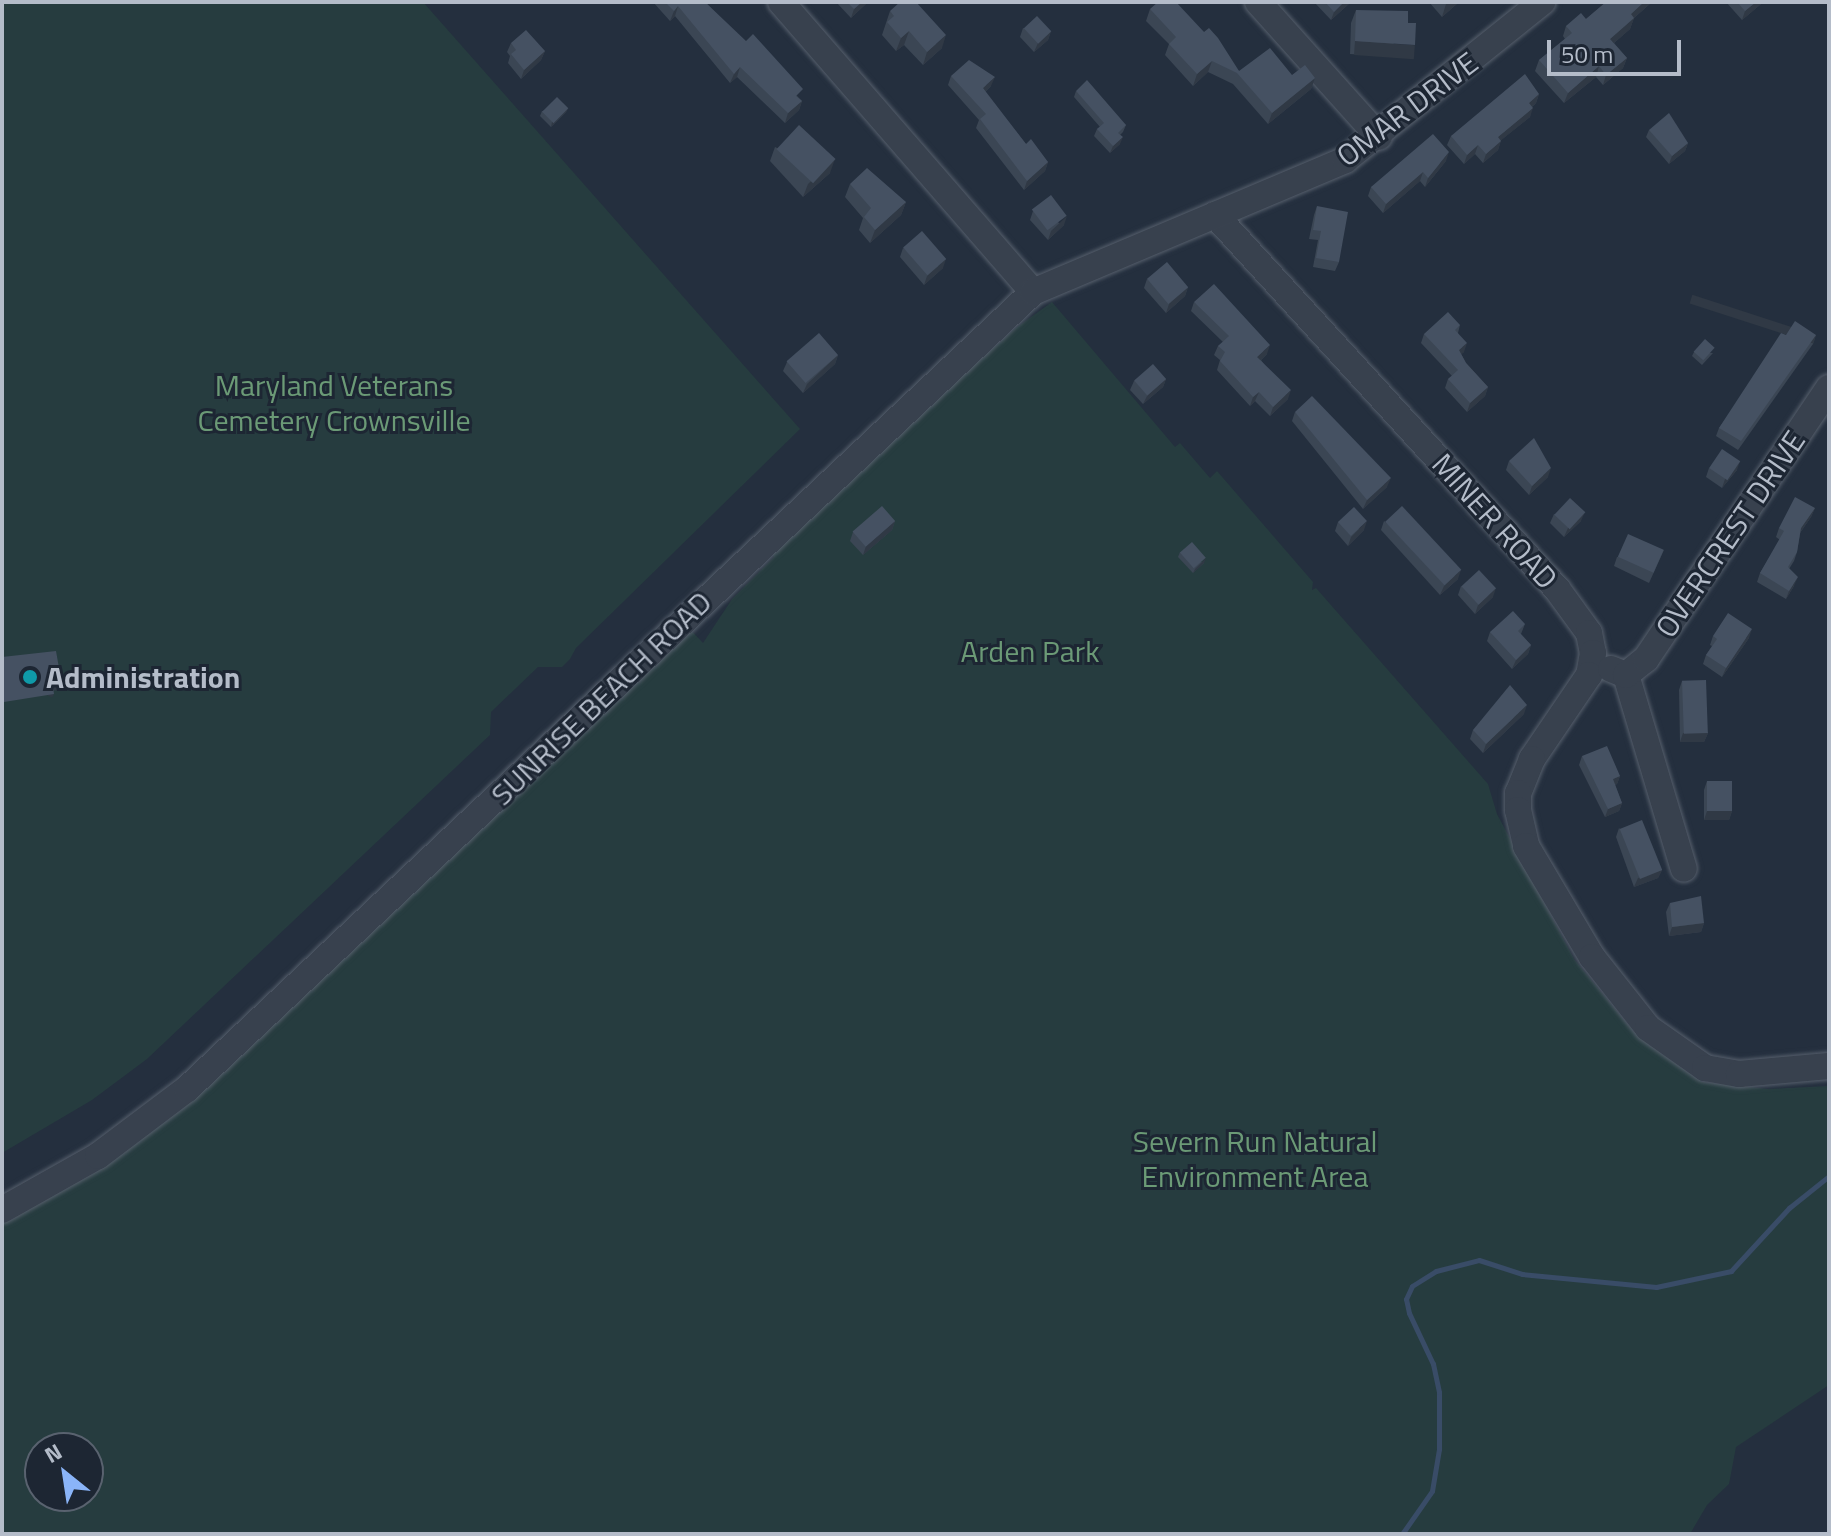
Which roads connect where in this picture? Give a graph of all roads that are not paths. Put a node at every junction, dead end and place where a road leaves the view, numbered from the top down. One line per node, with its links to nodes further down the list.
1 (781, 2): 6 (street)
2 (1258, 2): 4 (street)
3 (1542, 2): 4 (street, OMAR DRIVE)
4 (1379, 137): 5 (street, OMAR DRIVE)
5 (1215, 215): 6 (street, SUNRISE BEACH ROAD); 8 (street, MINER ROAD)
6 (1033, 292): 12 (street, SUNRISE BEACH ROAD)
7 (1829, 388): 9 (street, OVERCREST DRIVE)
8 (1593, 662): 9 (street); 11 (street)
9 (1626, 675): 10 (street)
10 (1684, 869)
11 (1829, 1066)
12 (2, 1210)

